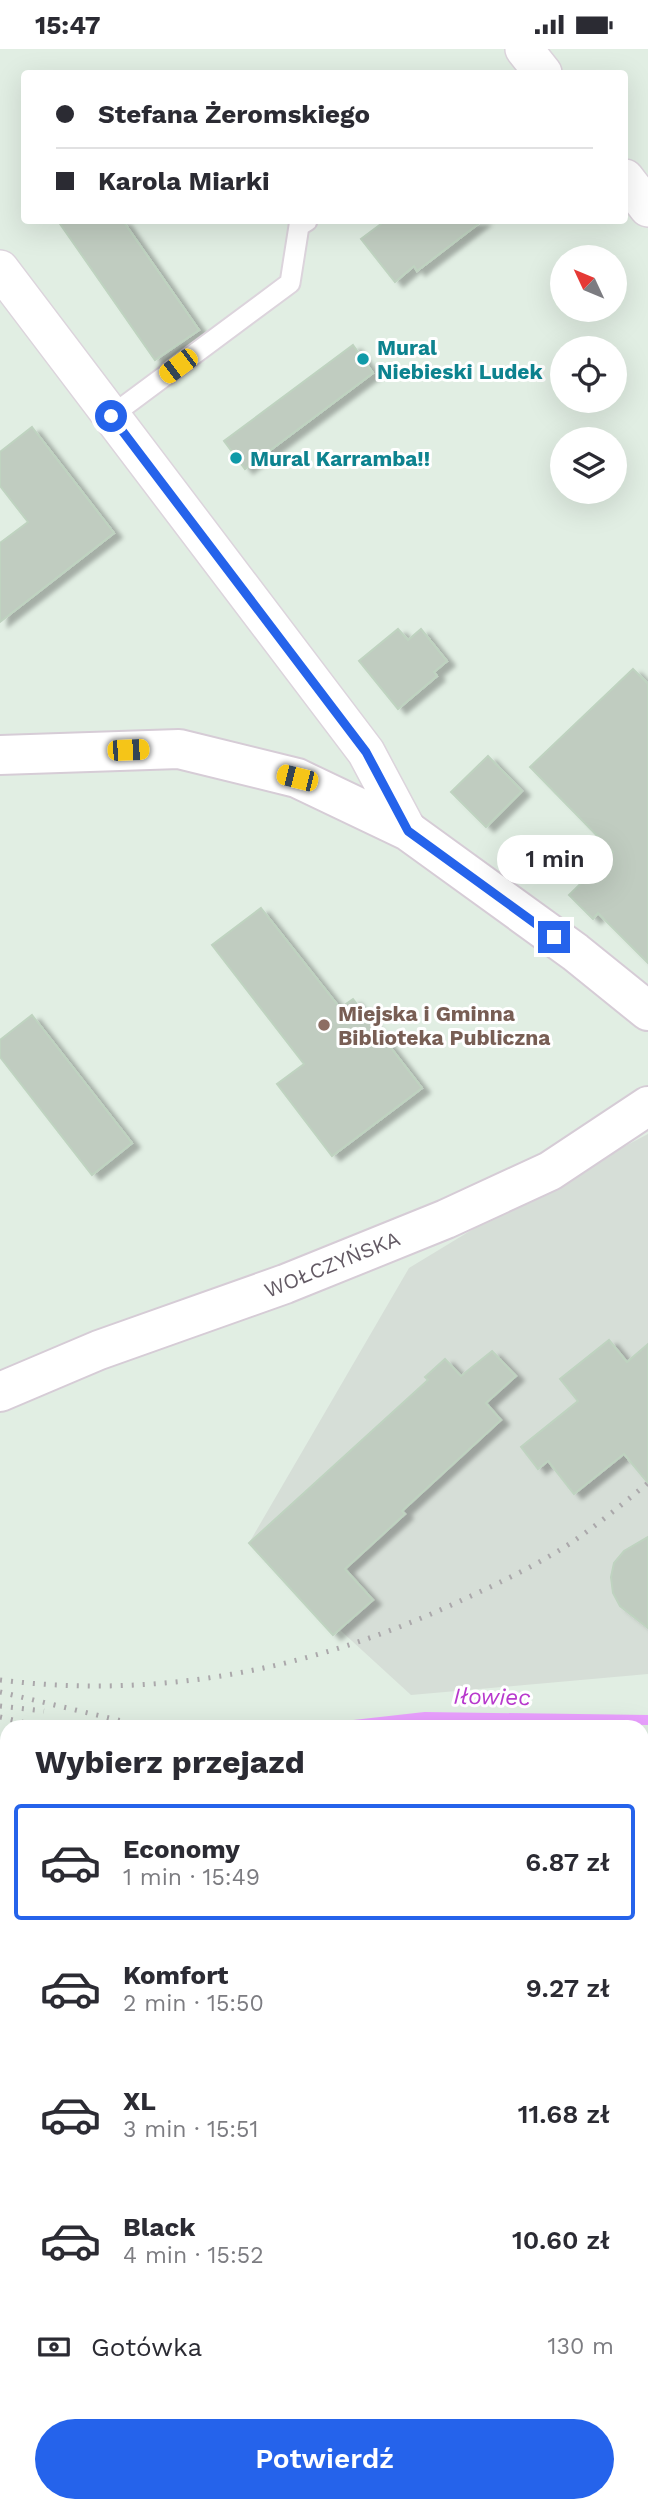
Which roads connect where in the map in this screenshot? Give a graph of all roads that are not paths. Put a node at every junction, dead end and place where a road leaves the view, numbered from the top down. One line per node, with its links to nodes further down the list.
1 (524, 49): 2 (street)
2 (541, 70)
3 (628, 182): 4 (street)
4 (648, 208)
5 (302, 224): 7 (lane)
6 (0, 269): 7 (street)
7 (111, 416): 9 (street)
8 (0, 755): 9 (street)
9 (408, 831): 10 (street)
10 (648, 1011)
11 (648, 1106): 12 (street, WOŁCZYŃSKA)
12 (0, 1392)

